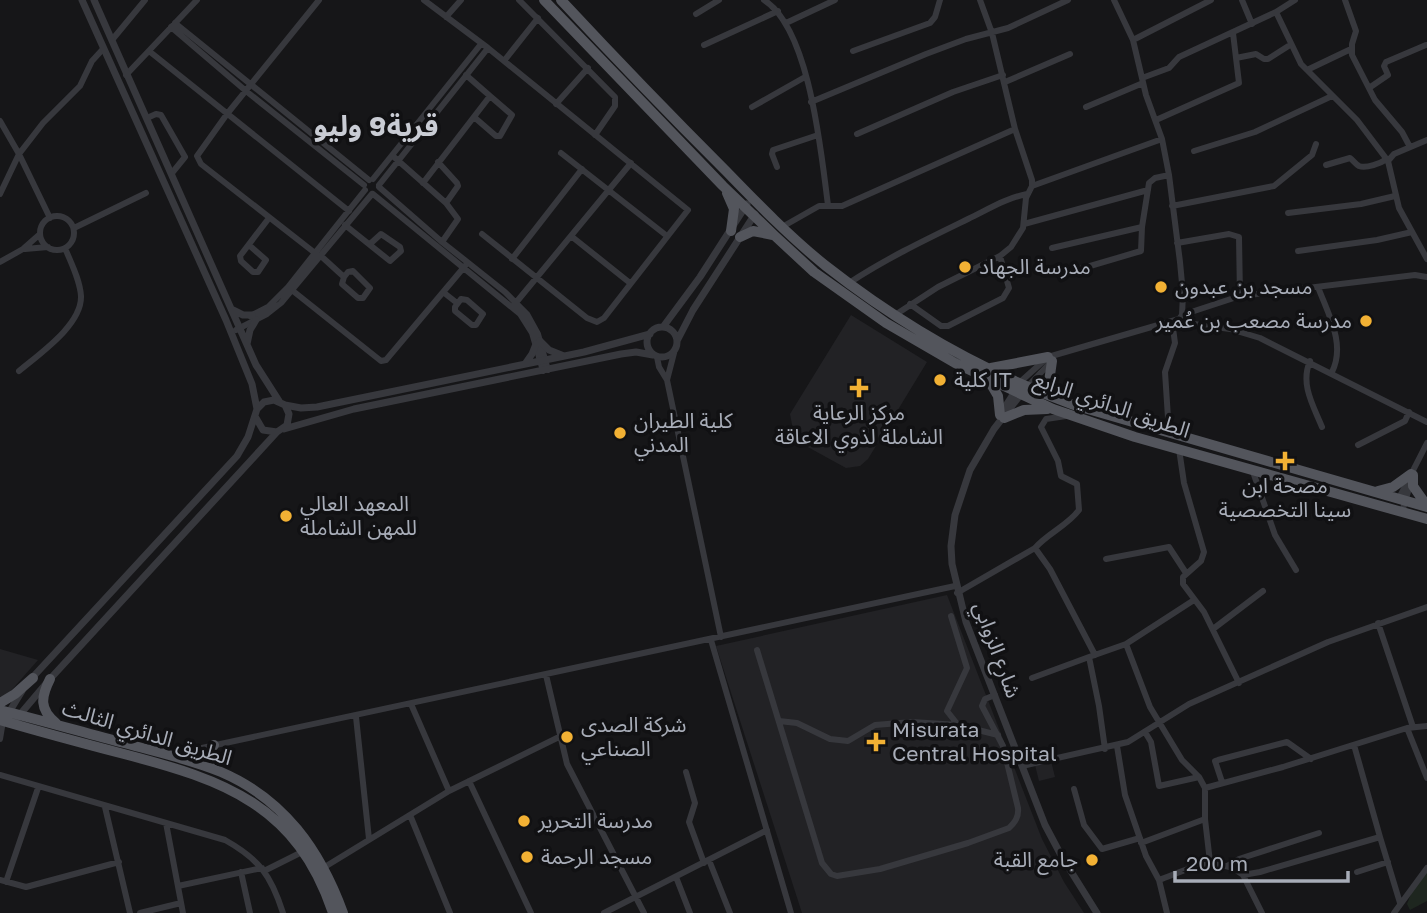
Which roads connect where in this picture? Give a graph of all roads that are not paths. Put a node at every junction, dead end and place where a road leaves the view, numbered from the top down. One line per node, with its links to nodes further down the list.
1 (82, 0): 39 (street)
2 (93, 0): 32 (street)
3 (145, 0): 32 (street)
4 (197, 0): 29 (street)
5 (319, 0): 52 (street)
6 (424, 0): 25 (street)
7 (461, 0): 25 (street)
8 (519, 0): 26 (street)
9 (544, 0): 90 (main road, الطريق الدائري الرابع)
10 (561, 0): 99 (main road, الطريق الدائري الرابع)
11 (719, 0): 24 (street)
12 (764, 0): 22 (street)
13 (835, 0): 27 (street)
14 (940, 0): 41 (street)
15 (979, 0): 30 (street)
16 (1068, 0): 30 (street)
17 (1114, 0): 33 (street)
18 (1210, 0): 33 (street)
19 (1242, 0): 28 (street)
20 (1295, 0): 23 (street)
21 (1345, 0): 38 (street)
22 (778, 11): 27 (street); 34 (street)
23 (1276, 12): 28 (street); 35 (street)
24 (696, 14)
25 (446, 18): 37 (street)
26 (538, 18): 44 (street); 45 (street)
27 (786, 23): 49 (street)
28 (1252, 23): 31 (street)
29 (173, 25): 40 (street); 52 (street)
30 (992, 33): 50 (street); 56 (street)
31 (1233, 33): 43 (street); 51 (street)
32 (112, 40): 48 (street)
33 (1133, 40): 51 (street)
34 (704, 45)
35 (1290, 45): 43 (street); 46 (street)
36 (1426, 45): 53 (street)
37 (484, 46): 44 (street); 47 (street)
38 (1351, 48): 46 (street); 53 (street)
39 (103, 49): 75 (street); 89 (street)
40 (149, 51): 48 (street); 60 (street)
41 (853, 51)
42 (1070, 54): 50 (street)
43 (1236, 58): 63 (street)
44 (504, 61): 57 (street)
45 (588, 68): 57 (street); 67 (street)
46 (1307, 70): 55 (street)
47 (464, 73): 54 (street); 78 (street)
48 (127, 75): 62 (street)
49 (806, 78): 56 (street); 58 (street)
50 (1004, 79): 65 (street); 66 (street)
51 (1142, 81): 59 (street); 63 (street)
52 (248, 88): 60 (street); 88 (street)
53 (1369, 88): 72 (street)
54 (490, 96): 61 (street); 61 (street)
55 (1332, 96): 73 (street); 79 (street)
56 (811, 102): 68 (street)
57 (556, 104): 67 (street)
58 (752, 107)
59 (1086, 107)
60 (228, 114): 77 (street); 103 (street)
61 (474, 117): 80 (street)
62 (147, 118): 76 (street); 86 (street)
63 (1156, 120): 69 (street)
64 (0, 121): 75 (street)
65 (1015, 129): 91 (street); 101 (street)
66 (857, 134)
67 (595, 135): 81 (street)
68 (818, 135): 83 (street); 101 (street)
69 (1162, 139): 85 (street); 91 (street)
70 (1427, 140): 72 (street)
71 (1316, 144): 102 (street)
72 (1410, 147): 79 (street)
73 (1194, 151)
74 (561, 153): 84 (street)
75 (19, 154): 95 (street); 106 (street)
76 (185, 156): 77 (street); 86 (street)
77 (197, 156): 107 (street)
78 (395, 158): 87 (street); 88 (street)
79 (1387, 160): 82 (street); 98 (street)
80 (439, 162): 87 (street); 100 (street)
81 (631, 163): 92 (street); 118 (street)
82 (1326, 165)
83 (777, 167)
84 (582, 169): 92 (street); 130 (street)
85 (1169, 175): 93 (street); 102 (street)
86 (173, 177): 89 (street); 147 (street)
87 (423, 183): 100 (street)
88 (372, 184): 96 (street); 103 (street); 119 (street)
89 (164, 185): 152 (street)
90 (723, 186): 99 (main road, الطريق الدائري الرابع); 116 (main road)
91 (1032, 186): 97 (street)
92 (608, 189): 117 (street); 118 (street)
93 (1148, 190): 108 (street); 110 (street)
94 (146, 193): 111 (street)
95 (0, 194)
96 (373, 194): 109 (street); 133 (street)
97 (1027, 194): 108 (street); 139 (street)
98 (1395, 196): 105 (street); 113 (street)
99 (749, 202): 104 (main road, الطريق الدائري الرابع); 116 (street)
100 (446, 203): 119 (street)
101 (828, 205): 112 (street)
102 (1172, 206): 120 (street)
103 (349, 211): 128 (street)
104 (758, 211): 112 (main road, الطريق الدائري الرابع); 116 (street)
105 (1289, 213)
106 (50, 218): 111 (street); 115 (street)
107 (269, 218): 122 (street); 128 (street)
108 (1024, 223): 129 (street)
109 (345, 225): 121 (street); 128 (street)
110 (1142, 227): 125 (street); 134 (street)
111 (74, 228): 124 (street)
112 (779, 232): 116 (main road); 139 (main road, الطريق الدائري الرابع); 171 (main road, الطريق الدائري الرابع)
113 (1412, 232): 127 (street); 131 (street)
114 (482, 233): 130 (street)
115 (40, 234): 123 (street); 126 (street)
116 (736, 234): 154 (street); 158 (street)
117 (571, 236): 137 (street); 138 (street)
118 (667, 236): 138 (street)
119 (442, 242): 133 (street)
120 (1177, 243): 143 (street); 149 (street)
121 (370, 244): 121 (street)
122 (249, 245): 122 (street)
123 (48, 247): 124 (street); 126 (street)
124 (65, 248): 169 (street)
125 (1052, 248)
126 (23, 249): 132 (street)
127 (1298, 251)
128 (318, 254): 135 (street); 141 (street)
129 (1000, 256): 145 (street); 145 (street)
130 (512, 259): 137 (street)
131 (1427, 259)
132 (0, 262)
133 (465, 265): 142 (street); 146 (street)
134 (1073, 271)
135 (344, 277): 135 (street)
136 (1427, 277): 140 (street)
137 (537, 278): 138 (street); 146 (street)
138 (630, 283)
139 (849, 283): 148 (main road, الطريق الدائري الرابع)
140 (1318, 287): 143 (street); 170 (street)
141 (291, 289): 142 (street); 151 (street)
142 (443, 292): 144 (street)
143 (1240, 296): 149 (street)
144 (457, 303): 144 (street)
145 (910, 304): 148 (street)
146 (514, 305): 159 (street)
147 (232, 310): 150 (street); 151 (street)
148 (895, 315): 171 (main road, الطريق الدائري الرابع)
149 (1182, 315): 153 (street)
150 (236, 318): 151 (street); 152 (street); 155 (street)
151 (254, 318): 155 (street); 160 (street)
152 (226, 320): 156 (street)
153 (1172, 321): 164 (street); 166 (street); 184 (street)
154 (663, 327): 157 (street); 158 (street)
155 (239, 328): 156 (street); 160 (street)
156 (231, 332): 176 (street)
157 (650, 334): 162 (street); 163 (street)
158 (677, 341): 161 (street)
159 (538, 342): 162 (street); 165 (street); 167 (street)
160 (247, 345): 174 (street)
161 (674, 353): 163 (street); 172 (street)
162 (565, 356): 165 (street)
163 (655, 356): 168 (street); 172 (street)
164 (1052, 358): 171 (main road); 173 (street); 175 (main road)
165 (543, 360): 167 (street); 168 (street)
166 (1310, 361): 170 (street); 182 (street)
167 (524, 365): 174 (street)
168 (546, 370): 183 (street)
169 (19, 371)
170 (1332, 372): 177 (street)
171 (988, 374): 173 (main road, الطريق الدائري الرابع); 178 (main road)
172 (667, 380): 205 (street)
173 (1021, 389): 175 (main road, الطريق الدائري الرابع); 178 (street, شارع الزوابي)
174 (282, 403): 176 (street); 183 (street)
175 (1056, 404): 178 (main road); 179 (main road, الطريق الدائري الرابع); 184 (main road, الطريق الدائري الرابع)
176 (257, 409): 180 (street)
177 (1409, 412): 181 (street); 186 (street)
178 (1002, 416): 198 (street, شارع الزوابي)
179 (1073, 416): 187 (main road, الطريق الدائري الرابع); 194 (street)
180 (256, 418): 183 (street); 212 (street)
181 (1427, 422)
182 (1322, 427)
183 (280, 431): 213 (street)
184 (1169, 434): 190 (main road, الطريق الدائري الرابع)
185 (1427, 443): 189 (street)
186 (1358, 445)
187 (1179, 449): 188 (main road, الطريق الدائري الرابع); 197 (street)
188 (1252, 469): 191 (main road, الطريق الدائري الرابع); 196 (street)
189 (1413, 473): 190 (main road); 191 (street); 192 (main road)
190 (1375, 492): 191 (main road, الطريق الدائري الرابع)
191 (1400, 505): 192 (main road, الطريق الدائري الرابع); 193 (main road, الطريق الدائري الرابع)
192 (1427, 506)
193 (1427, 519)
194 (1035, 548): 198 (street); 209 (street)
195 (1106, 559): 197 (street)
196 (1296, 570)
197 (1186, 573): 200 (street)
198 (956, 589): 205 (street); 215 (street, شارع الزوابي)
199 (1263, 591): 204 (street)
200 (1194, 600): 204 (street); 207 (street)
201 (1427, 607): 203 (street)
202 (951, 615): 222 (street)
203 (1378, 623): 214 (street); 225 (street)
204 (1213, 629): 214 (street)
205 (721, 637): 206 (street)
206 (711, 640): 210 (street); 252 (street)
207 (1126, 644): 209 (street); 221 (street)
208 (757, 650): 220 (street)
209 (1092, 656): 211 (street); 233 (street)
210 (546, 675): 217 (street); 228 (street)
211 (1032, 677)
212 (33, 678): 216 (main road); 218 (street)
213 (50, 679): 218 (street); 224 (main road)
214 (1239, 683): 221 (street)
215 (995, 695): 227 (street); 236 (street, شارع الزوابي)
216 (0, 703)
217 (411, 704): 219 (street); 247 (street)
218 (7, 717): 224 (main road, الطريق الدائري الثالث); 229 (street); 257 (main road, الطريق الدائري الثالث)
219 (356, 717): 230 (street); 255 (street)
220 (779, 720): 222 (street); 227 (street)
221 (1159, 722): 226 (street); 241 (street)
222 (958, 726): 227 (street)
223 (1427, 726): 225 (street)
224 (62, 727): 234 (main road, الطريق الدائري الثالث)
225 (1410, 727): 231 (street); 239 (street)
226 (1145, 732): 232 (street); 241 (street)
227 (998, 735)
228 (559, 737): 242 (street); 273 (street)
229 (0, 738)
230 (214, 745): 234 (street); 237 (main road)
231 (1354, 745): 235 (street); 254 (street)
232 (1116, 746): 233 (street); 256 (street)
233 (1105, 749): 236 (street)
234 (170, 755): 237 (main road, الطريق الدائري الثالث)
235 (1311, 759): 243 (street); 243 (street)
236 (1022, 766): 290 (street, شارع الزوابي)
237 (211, 768): 265 (main road, الطريق الدائري الثالث)
238 (686, 772): 258 (street)
239 (1426, 773)
240 (0, 775): 244 (street)
241 (1199, 777): 245 (street)
242 (469, 781): 247 (street); 284 (street)
243 (1222, 782): 245 (street)
244 (38, 788): 248 (street); 271 (street)
245 (1205, 788): 250 (street)
246 (1074, 789): 256 (street)
247 (449, 791): 249 (street)
248 (105, 807): 251 (street); 259 (street)
249 (410, 815): 255 (street); 283 (street)
250 (1205, 819): 256 (street); 260 (street)
251 (166, 823): 264 (street); 272 (street)
252 (767, 830): 258 (street); 289 (street)
253 (1319, 834): 262 (street)
254 (1380, 837): 261 (street); 268 (street)
255 (369, 839): 265 (street)
256 (1140, 841): 270 (street)
257 (302, 852): 264 (street); 265 (main road, الطريق الدائري الثالث)
258 (707, 861): 269 (street); 288 (street)
259 (119, 862): 271 (street); 276 (street)
260 (1210, 862): 262 (street); 270 (street)
261 (1388, 862): 267 (street); 275 (street)
262 (1227, 866): 268 (street)
263 (1427, 868): 275 (street)
264 (263, 869): 266 (street); 280 (street)
265 (320, 870): 281 (main road, الطريق الدائري الثالث); 282 (main road, الطريق الدائري الثالث)
266 (241, 872): 272 (street); 279 (street)
267 (1357, 872)
268 (1243, 875): 292 (street)
269 (676, 877): 273 (street); 287 (street)
270 (1159, 880): 291 (street)
271 (3, 881)
272 (178, 886): 274 (street)
273 (637, 898): 285 (street); 286 (street)
274 (181, 903): 277 (street); 278 (street)
275 (1401, 903): 293 (street)
276 (130, 913)
277 (140, 913)
278 (183, 913)
279 (250, 913)
280 (282, 913)
281 (332, 913)
282 (343, 913)
283 (450, 913)
284 (531, 913)
285 (604, 913)
286 (644, 913)
287 (690, 913)
288 (730, 913)
289 (791, 913)
290 (1097, 913)
291 (1167, 913)
292 (1262, 913)
293 (1394, 913)

